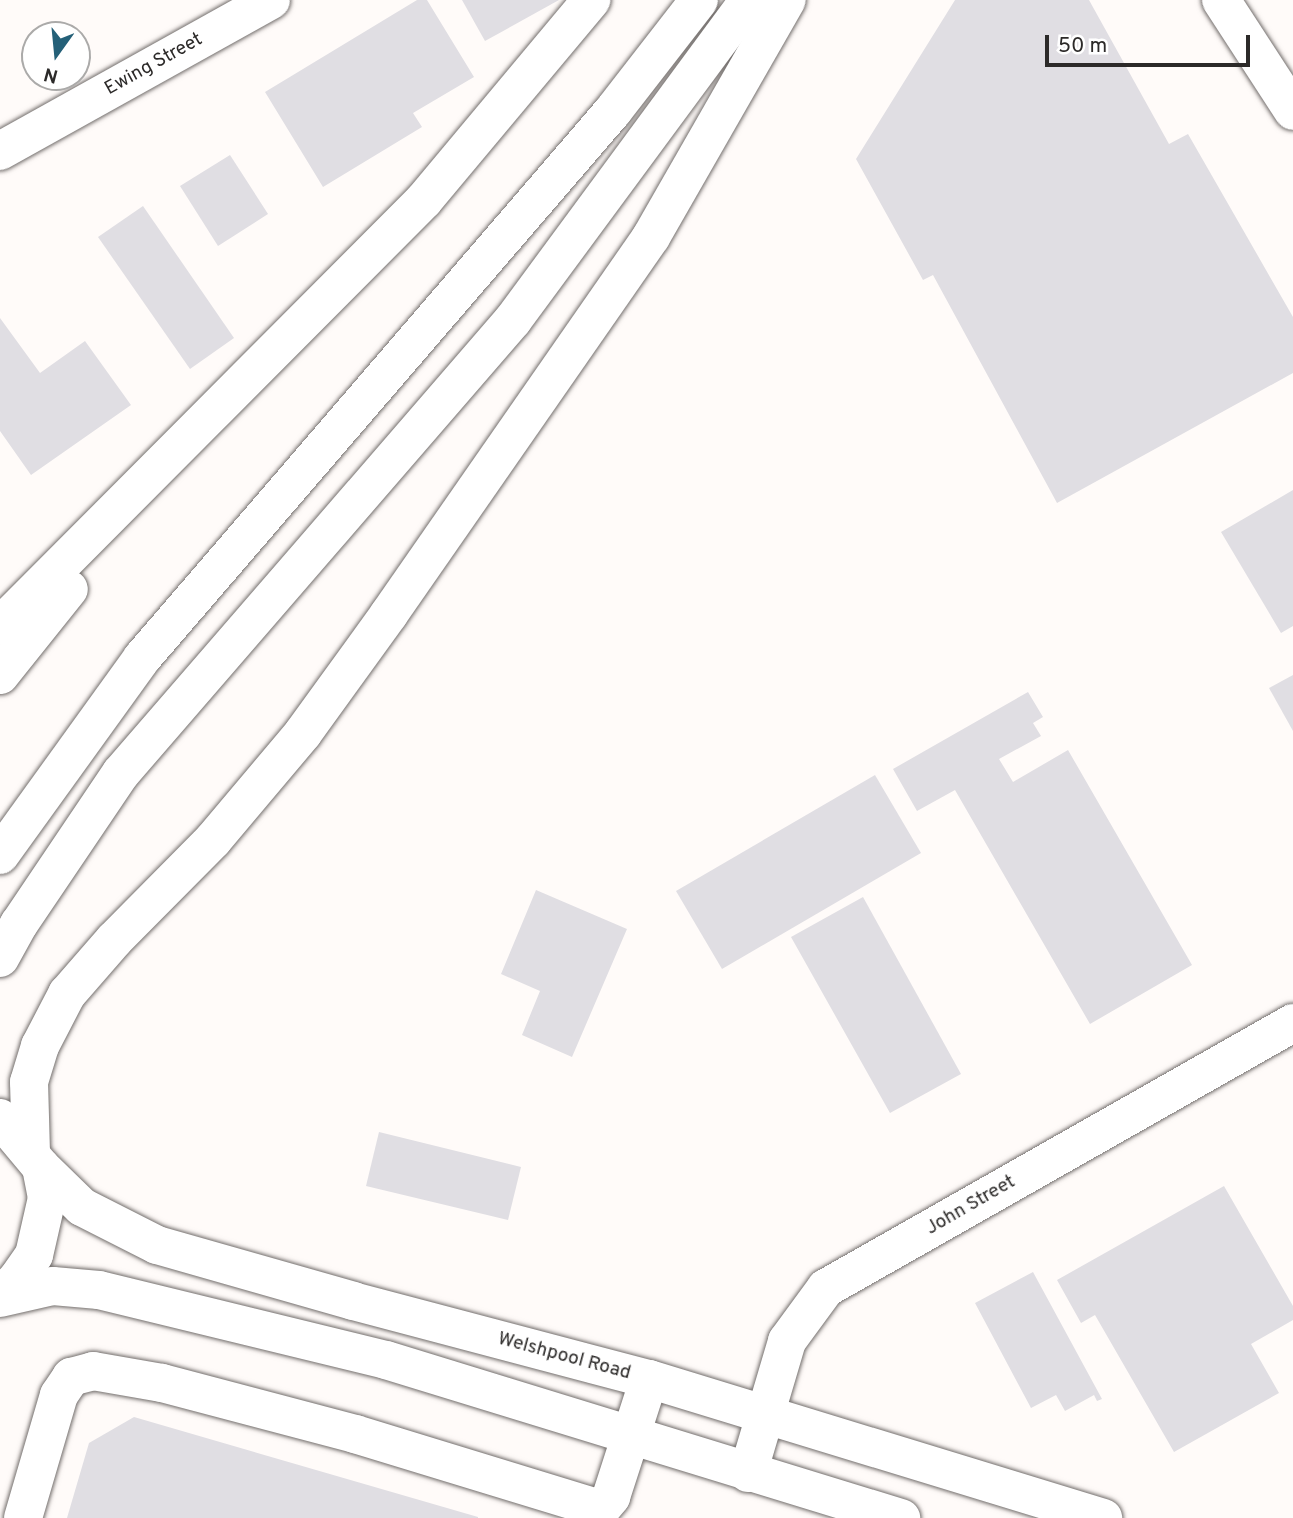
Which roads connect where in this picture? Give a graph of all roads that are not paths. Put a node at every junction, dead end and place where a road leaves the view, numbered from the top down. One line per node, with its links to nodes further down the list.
1 (271, 0): 8 (main road, Ewing Street)
2 (591, 0): 9 (main road)
3 (699, 0): 12 (main road)
4 (750, 0): 13 (main road)
5 (787, 0): 16 (main road)
6 (1221, 0): 7 (main road)
7 (1293, 111)
8 (0, 151)
9 (258, 370): 10 (main road); 11 (main road)
10 (0, 626)
11 (0, 675)
12 (0, 855)
13 (0, 958)
14 (1293, 1023): 19 (main road, John Street)
15 (0, 1118): 16 (main road, Welshpool Road)
16 (36, 1160): 17 (main road); 18 (main road, Welshpool Road)
17 (0, 1297): 20 (main road)
18 (649, 1379): 19 (main road, Welshpool Road); 20 (main road)
19 (764, 1416): 21 (main road, John Street); 25 (main road, Welshpool Road)
20 (633, 1437): 21 (main road); 22 (main road)
21 (748, 1473): 24 (main road)
22 (594, 1514): 23 (main road)
23 (23, 1518)
24 (901, 1518)
25 (1103, 1518)

